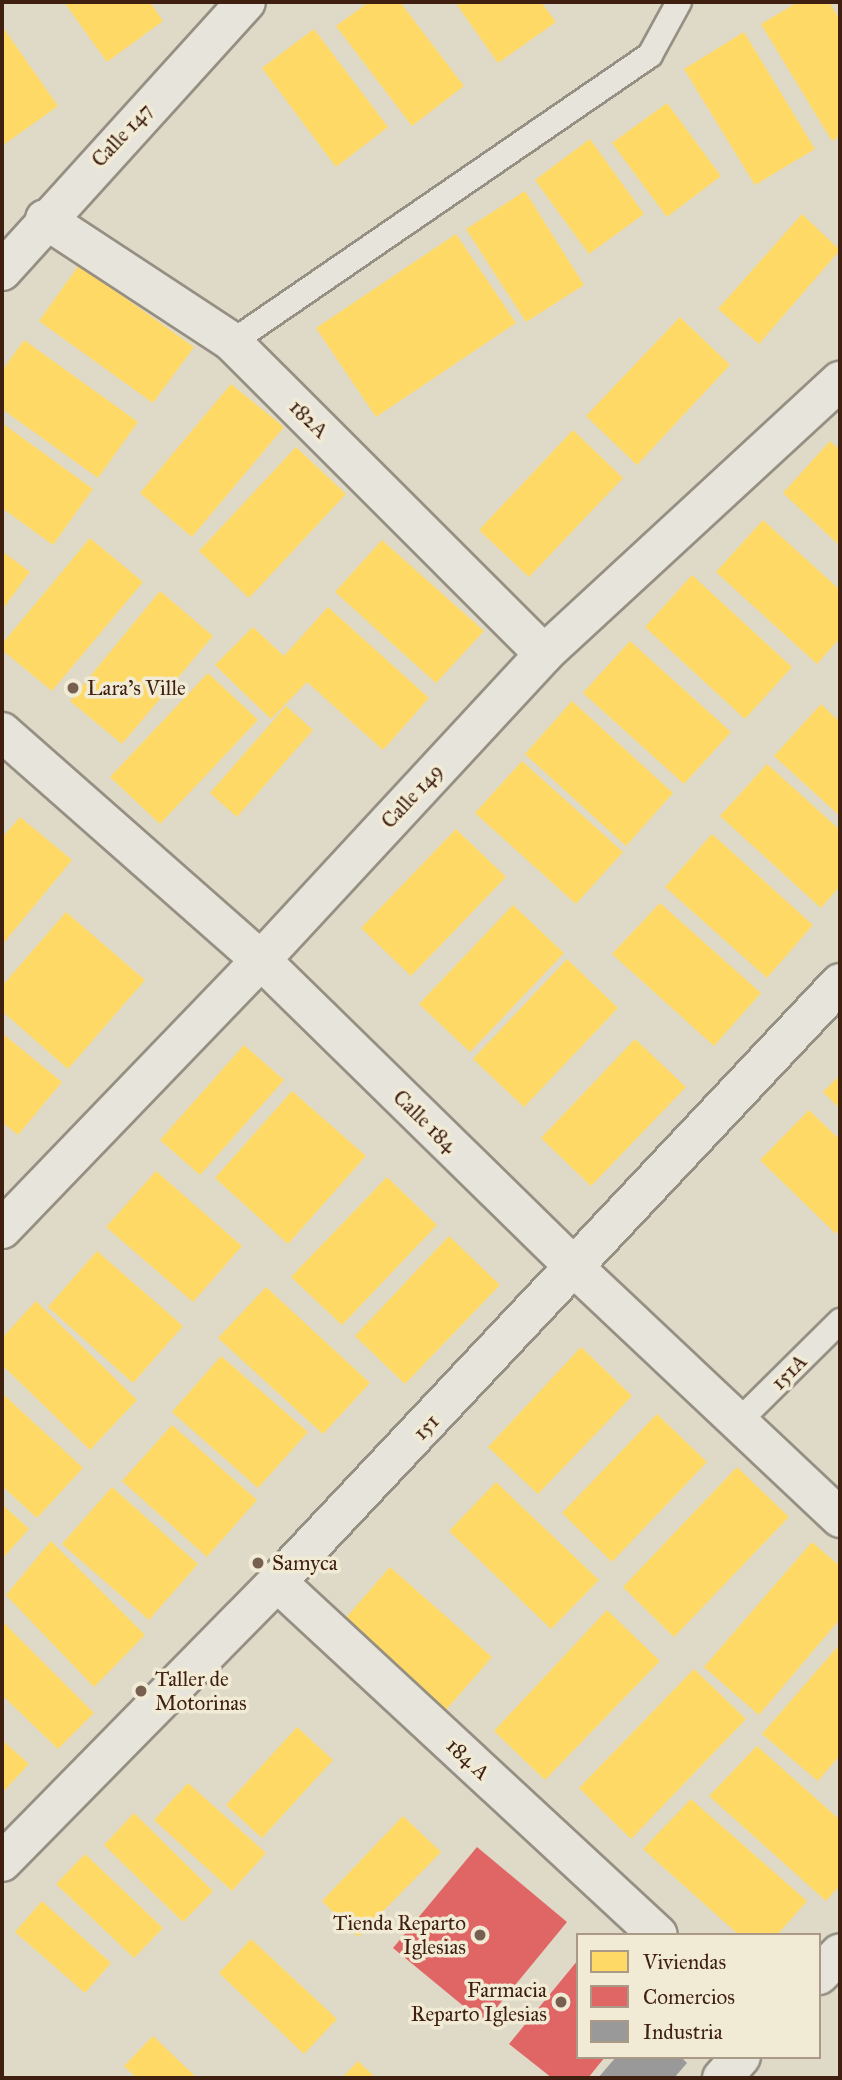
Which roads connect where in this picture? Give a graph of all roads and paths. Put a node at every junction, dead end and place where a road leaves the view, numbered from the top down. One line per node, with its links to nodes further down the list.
1 (246, 2): 3 (street, Calle 147)
2 (679, 2): 5 (lane)
3 (45, 219): 4 (street, Calle 147); 5 (street, 182А)
4 (2, 271)
5 (232, 342): 7 (street, 182А)
6 (840, 381): 7 (street, Calle 149)
7 (544, 654): 9 (street, Calle 149)
8 (2, 732): 9 (street, Calle 184)
9 (261, 960): 11 (street, Calle 149); 12 (street, Calle 184)
10 (840, 983): 12 (street, 151)
11 (2, 1229)
12 (576, 1269): 14 (street, Calle 184); 16 (street, 151)
13 (840, 1321): 14 (lane, 151A)
14 (738, 1422): 15 (street, Calle 184)
15 (840, 1518)
16 (277, 1583): 17 (street, 151); 18 (street, 184 A)
17 (2, 1862)
18 (656, 1933)
19 (840, 1953): 20 (street)
20 (821, 1973)
21 (739, 2059): 22 (street)
22 (722, 2078)

